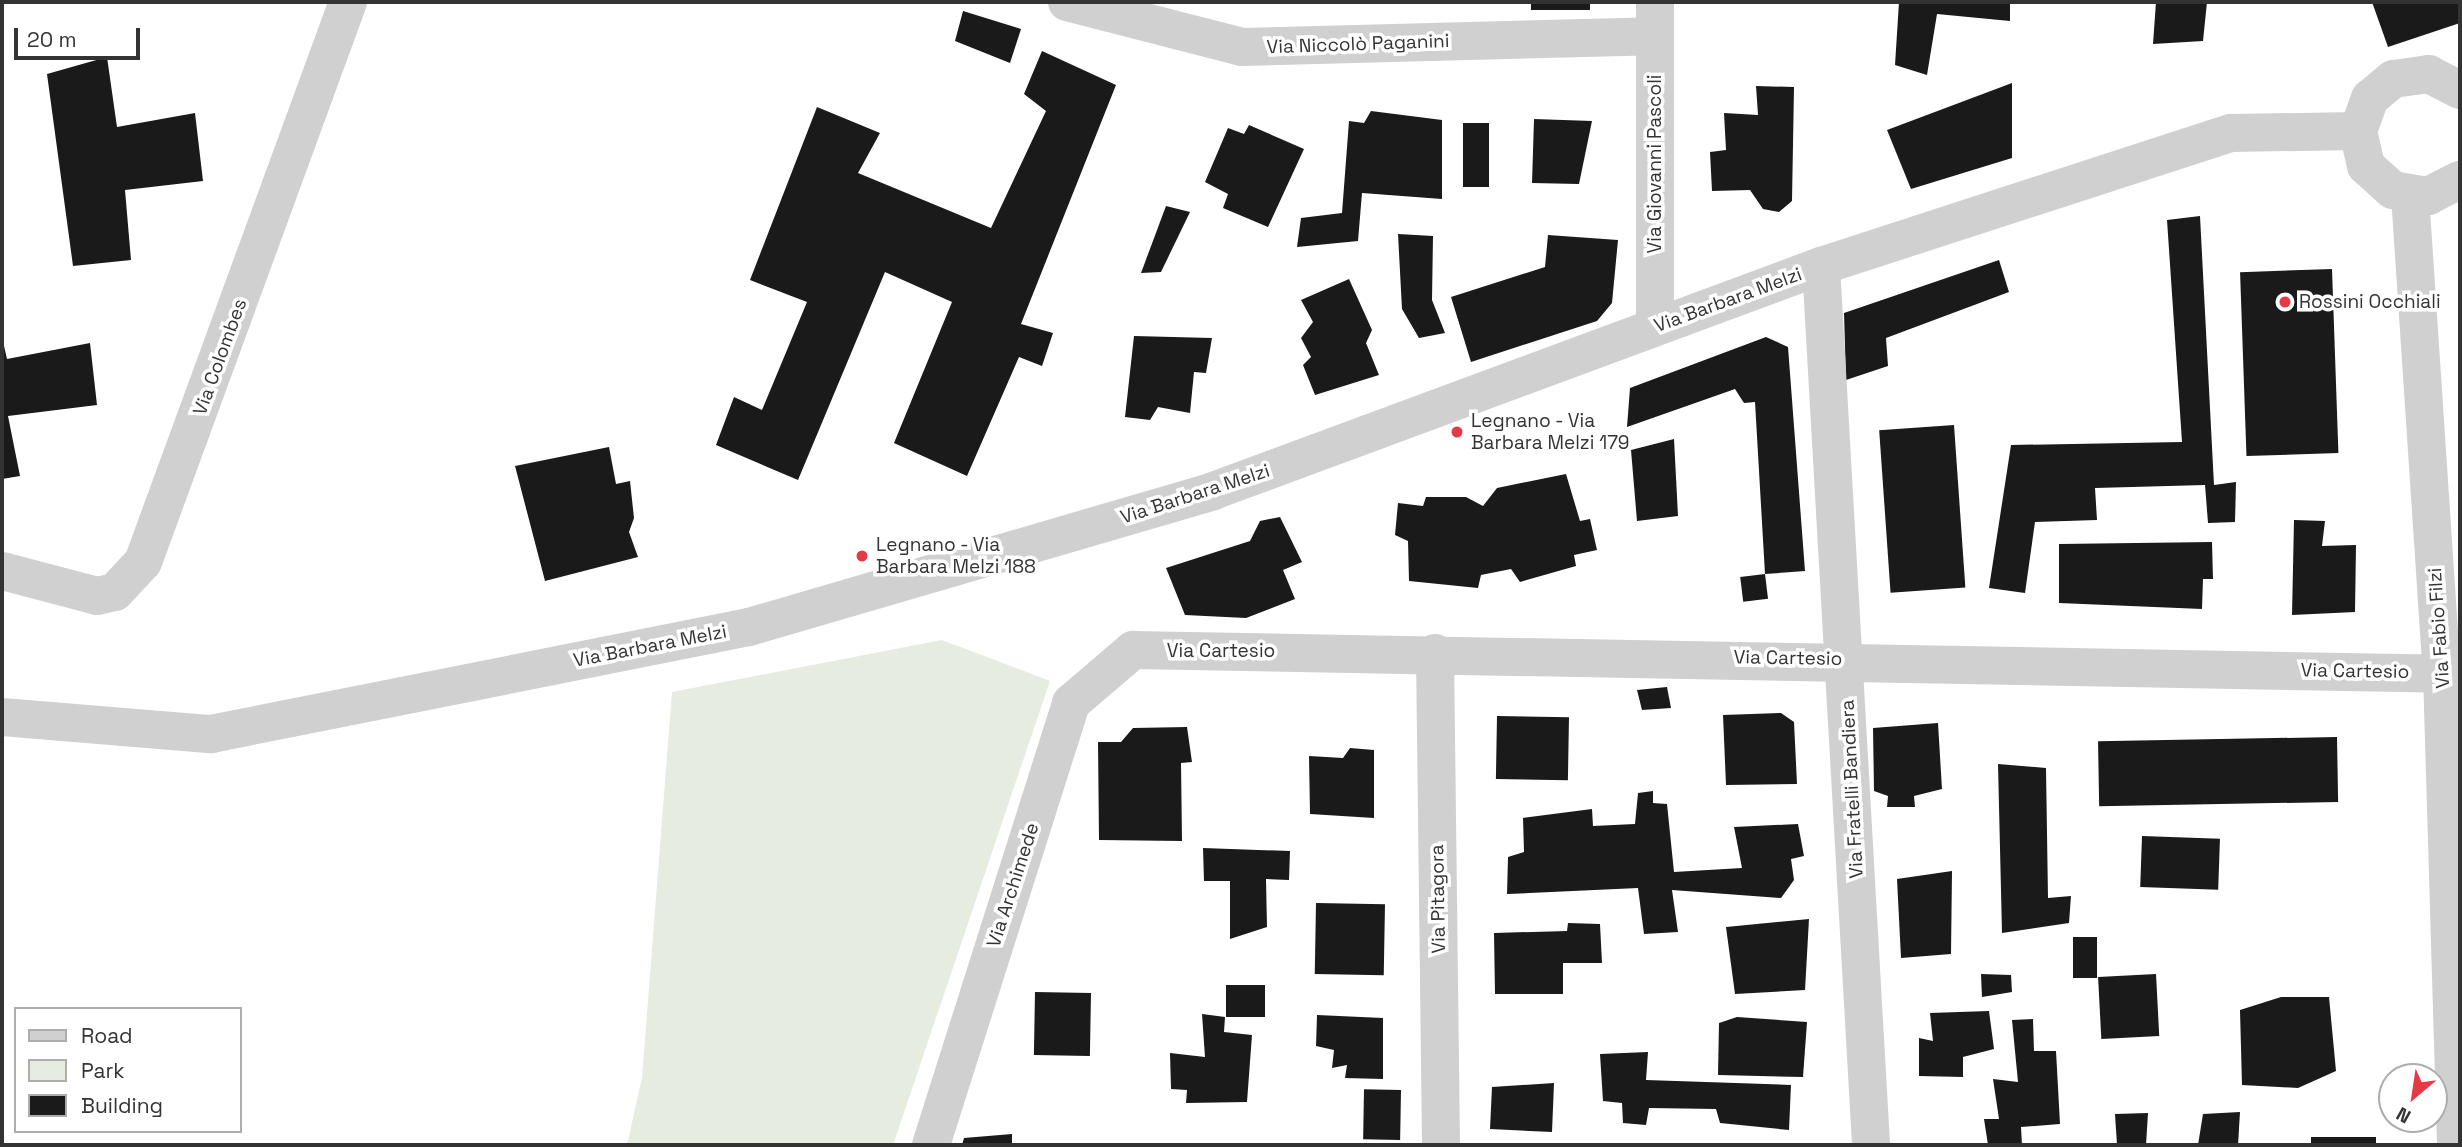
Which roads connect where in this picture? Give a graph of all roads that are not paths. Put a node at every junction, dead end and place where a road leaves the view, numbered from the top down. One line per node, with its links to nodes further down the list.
1 (1067, 2): 3 (street, Via Niccolò Paganini)
2 (357, 5): 10 (street, Via Colombes)
3 (1655, 19): 9 (street, Via Giovanni Pascoli)
4 (2450, 74): 5 (street)
5 (2358, 131): 7 (street); 8 (street, Via Barbara Melzi)
6 (2456, 187): 7 (street)
7 (2410, 195): 14 (street, Via Fabio Filzi)
8 (1821, 266): 9 (street, Via Barbara Melzi); 13 (street, Via Fratelli Bandiera)
9 (1655, 327): 15 (street, Via Barbara Melzi)
10 (2, 571)
11 (1133, 650): 12 (street, Via Cartesio); 16 (street, Via Archimede)
12 (1435, 653): 13 (street, Via Cartesio); 17 (street, Via Pitagora)
13 (1845, 659): 14 (street, Via Cartesio); 18 (street, Via Fratelli Bandiera)
14 (2451, 674): 19 (street, Via Fabio Filzi)
15 (2, 718)
16 (931, 1145)
17 (1441, 1145)
18 (1871, 1145)
19 (2456, 1145)

